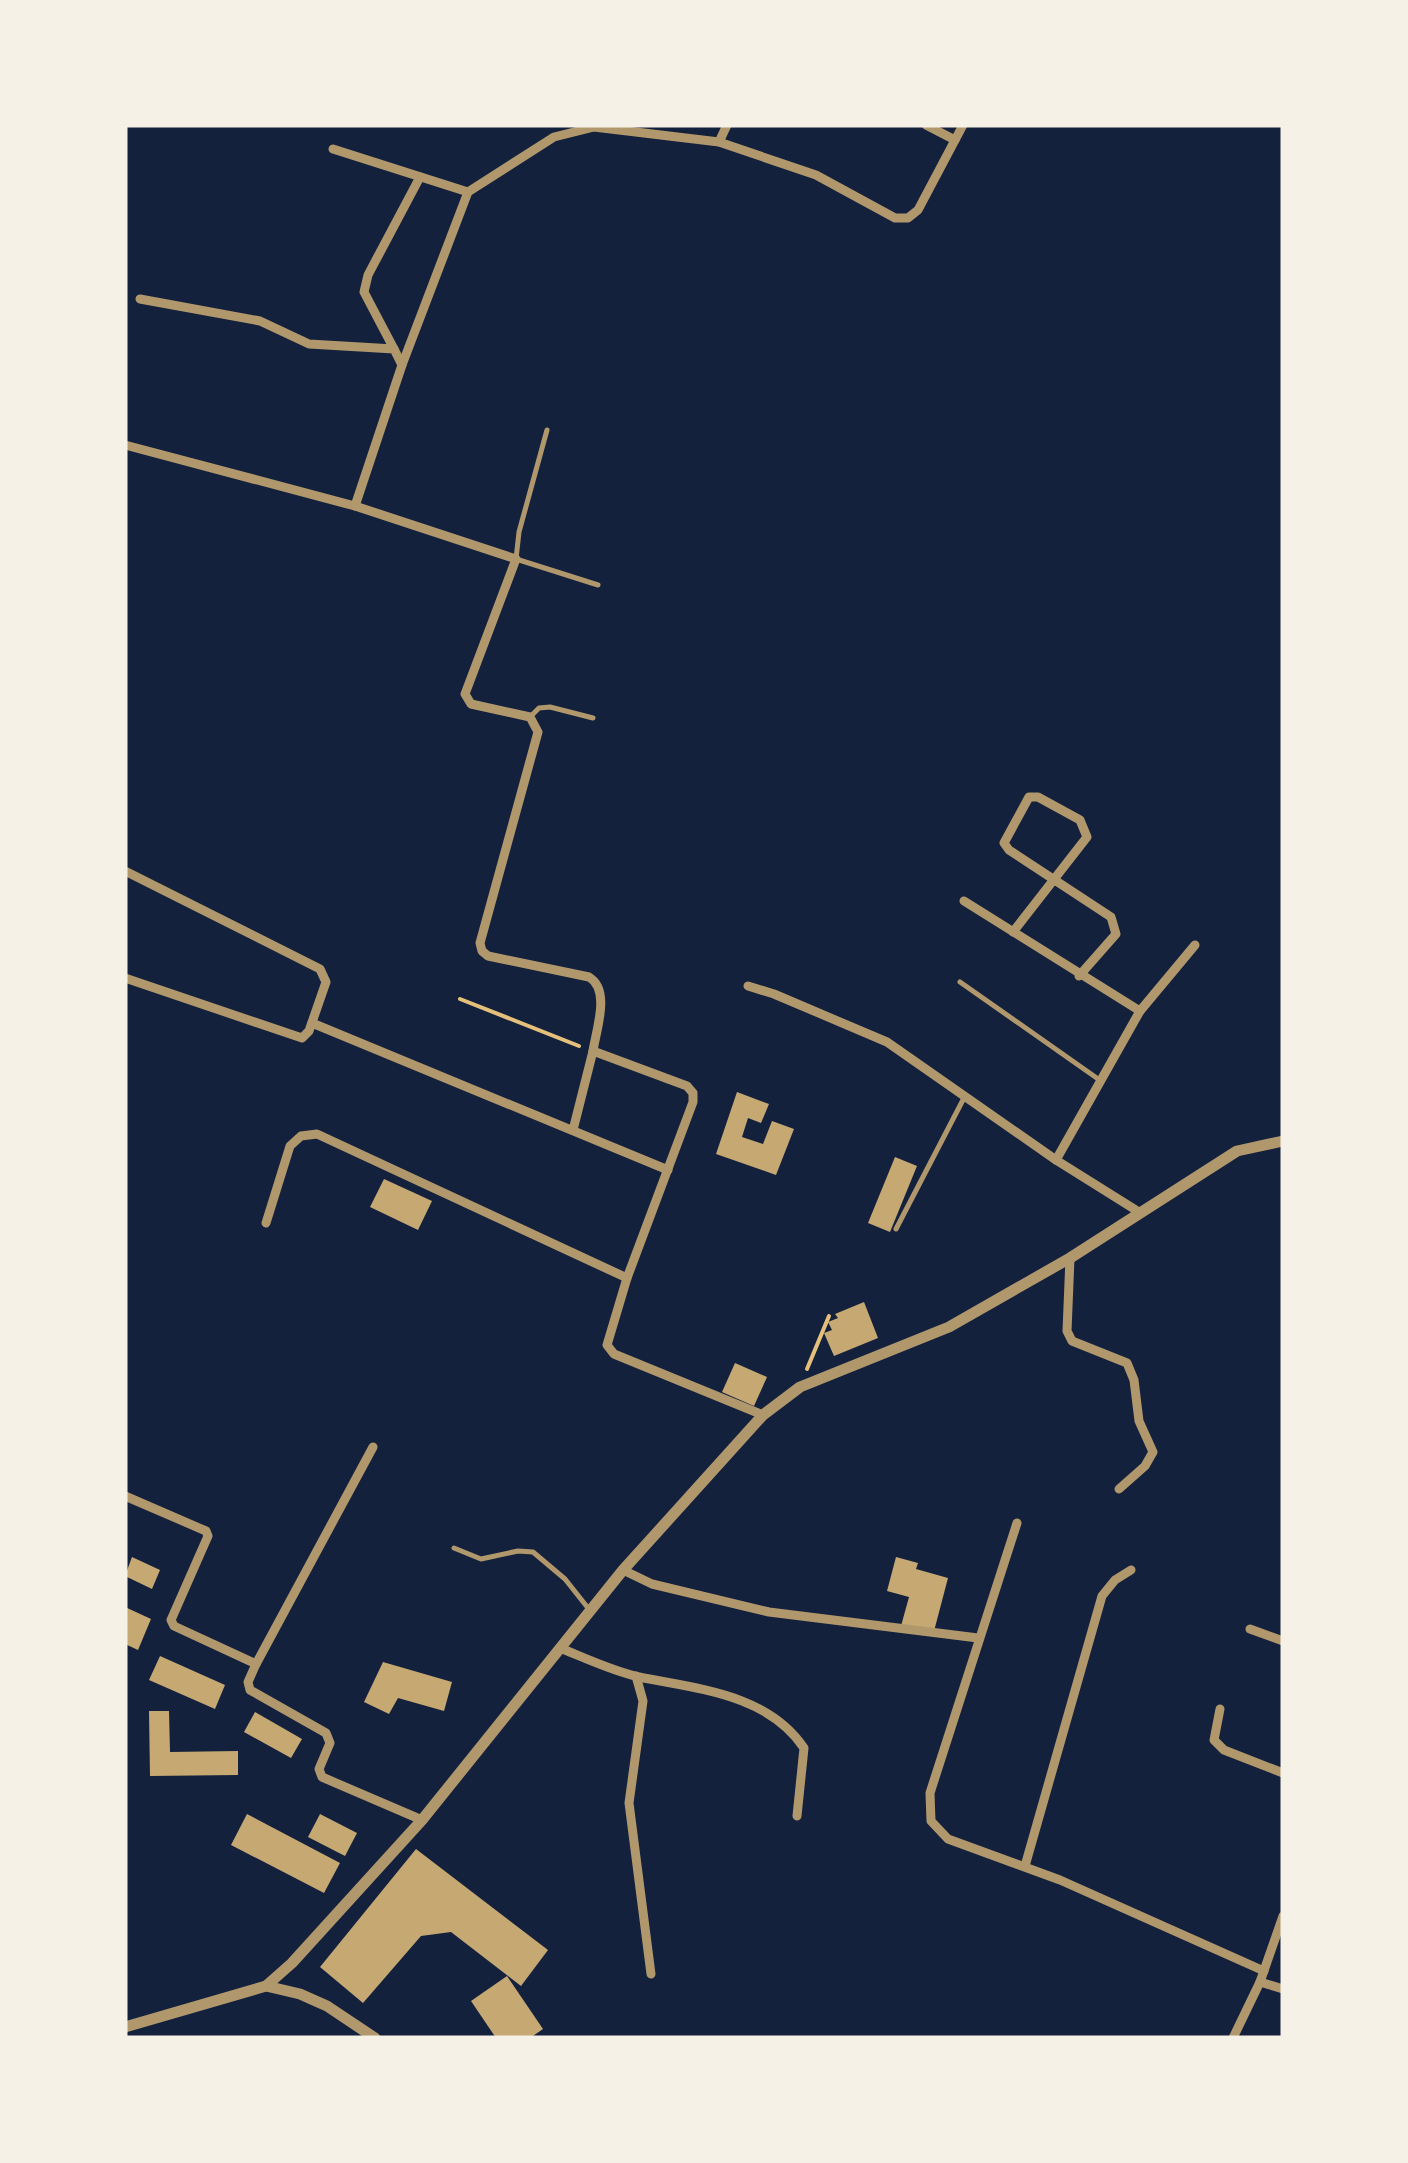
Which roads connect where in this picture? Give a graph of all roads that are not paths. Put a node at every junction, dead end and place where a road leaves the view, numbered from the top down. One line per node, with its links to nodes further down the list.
1 (727, 125): 5 (street)
2 (926, 125): 4 (street)
3 (963, 125): 4 (street)
4 (955, 140): 5 (street)
5 (719, 142): 8 (street)
6 (333, 149): 7 (street)
7 (420, 177): 8 (street); 10 (street)
8 (468, 192): 11 (street)
9 (140, 300): 10 (street)
10 (394, 349): 11 (street)
11 (402, 365): 14 (street)
12 (547, 430): 15 (lane)
13 (125, 445): 14 (street)
14 (354, 506): 15 (street)
15 (516, 559): 16 (lane); 17 (street)
16 (598, 584)
17 (530, 717): 18 (lane); 30 (street)
18 (593, 718)
19 (125, 871): 29 (street)
20 (1054, 878): 20 (street); 22 (street); 24 (street)
21 (964, 901): 22 (street)
22 (1014, 932): 24 (street)
23 (1195, 945): 28 (street)
24 (1079, 976): 28 (street)
25 (125, 978): 29 (street)
26 (960, 982): 31 (lane)
27 (748, 986): 32 (street)
28 (1140, 1012): 31 (street)
29 (312, 1023): 33 (street)
30 (593, 1052): 33 (street); 36 (street)
31 (1101, 1081): 35 (street)
32 (964, 1096): 35 (street); 39 (lane)
33 (572, 1130): 36 (street)
34 (1283, 1141): 37 (street)
35 (1056, 1160): 37 (street)
36 (668, 1170): 41 (street)
37 (1139, 1212): 40 (street)
38 (266, 1223): 41 (street)
39 (896, 1229)
40 (1070, 1258): 42 (street); 44 (street)
41 (627, 1278): 42 (street)
42 (763, 1415): 48 (street)
43 (373, 1447): 55 (street)
44 (1119, 1488)
45 (125, 1496): 55 (street)
46 (1018, 1523): 52 (street)
47 (454, 1548): 50 (lane)
48 (623, 1570): 50 (street); 52 (street)
49 (1131, 1570): 61 (street)
50 (590, 1610): 54 (street)
51 (1250, 1629): 53 (street)
52 (978, 1638): 61 (street)
53 (1283, 1641)
54 (560, 1648): 56 (street); 60 (street)
55 (256, 1664): 60 (street)
56 (636, 1676): 59 (street); 64 (street)
57 (1220, 1709): 58 (street)
58 (1283, 1773)
59 (797, 1816)
60 (422, 1820): 66 (street)
61 (1025, 1866): 63 (street)
62 (1283, 1916): 63 (street)
63 (1264, 1971): 65 (street)
64 (651, 1974)
65 (1260, 1982): 67 (street); 72 (street)
66 (266, 1986): 68 (street); 69 (street)
67 (1283, 1989)
68 (353, 2024): 70 (lane); 71 (street)
69 (125, 2026)
70 (350, 2038)
71 (376, 2038)
72 (1233, 2038)

